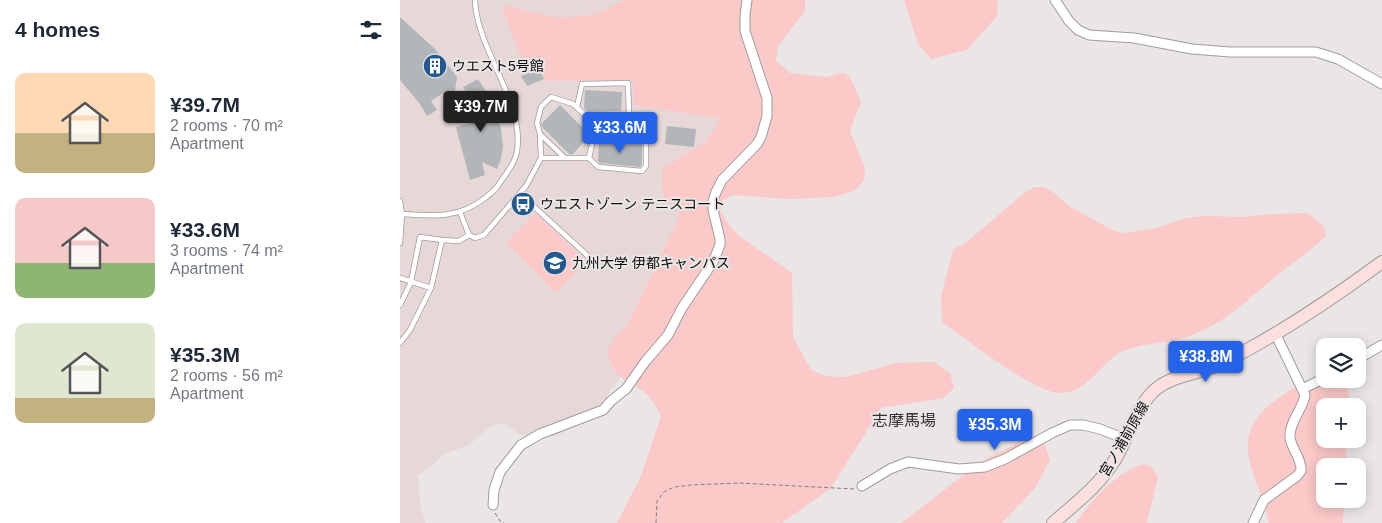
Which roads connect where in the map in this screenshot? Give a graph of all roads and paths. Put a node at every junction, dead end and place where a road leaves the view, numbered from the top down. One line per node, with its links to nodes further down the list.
1 (475, 0): 16 (lane)
2 (747, 0): 35 (street)
3 (1055, 0): 4 (street)
4 (1382, 84)
5 (577, 108): 6 (lane); 7 (lane); 8 (lane)
6 (628, 111): 7 (lane); 10 (lane)
7 (586, 116): 9 (lane)
8 (540, 134): 11 (lane); 12 (lane)
9 (594, 135): 10 (lane); 13 (lane)
10 (646, 139): 13 (lane)
11 (541, 158): 12 (lane); 14 (lane)
12 (565, 158): 13 (lane)
13 (590, 158)
14 (520, 194): 18 (lane); 21 (lane)
15 (400, 201): 17 (lane)
16 (460, 212): 17 (lane); 18 (lane)
17 (402, 214): 20 (lane)
18 (469, 235): 19 (lane)
19 (442, 240): 24 (lane); 25 (lane)
20 (400, 243)
21 (589, 257)
22 (1382, 262): 27 (main road, 宮ノ浦前原線)
23 (400, 278): 24 (lane)
24 (411, 282): 25 (lane); 26 (lane)
25 (431, 288): 28 (lane)
26 (400, 305)
27 (1275, 333): 32 (street); 33 (main road, 宮ノ浦前原線)
28 (400, 344)
29 (1382, 345): 30 (street)
30 (1366, 354)
31 (1316, 382): 32 (street)
32 (1302, 388): 39 (street)
33 (1125, 439): 34 (street); 38 (main road, 宮ノ浦前原線)
34 (862, 486): 37 (path)
35 (493, 505): 36 (path)
36 (504, 523)
37 (656, 523)
38 (1053, 523)
39 (1253, 523)

